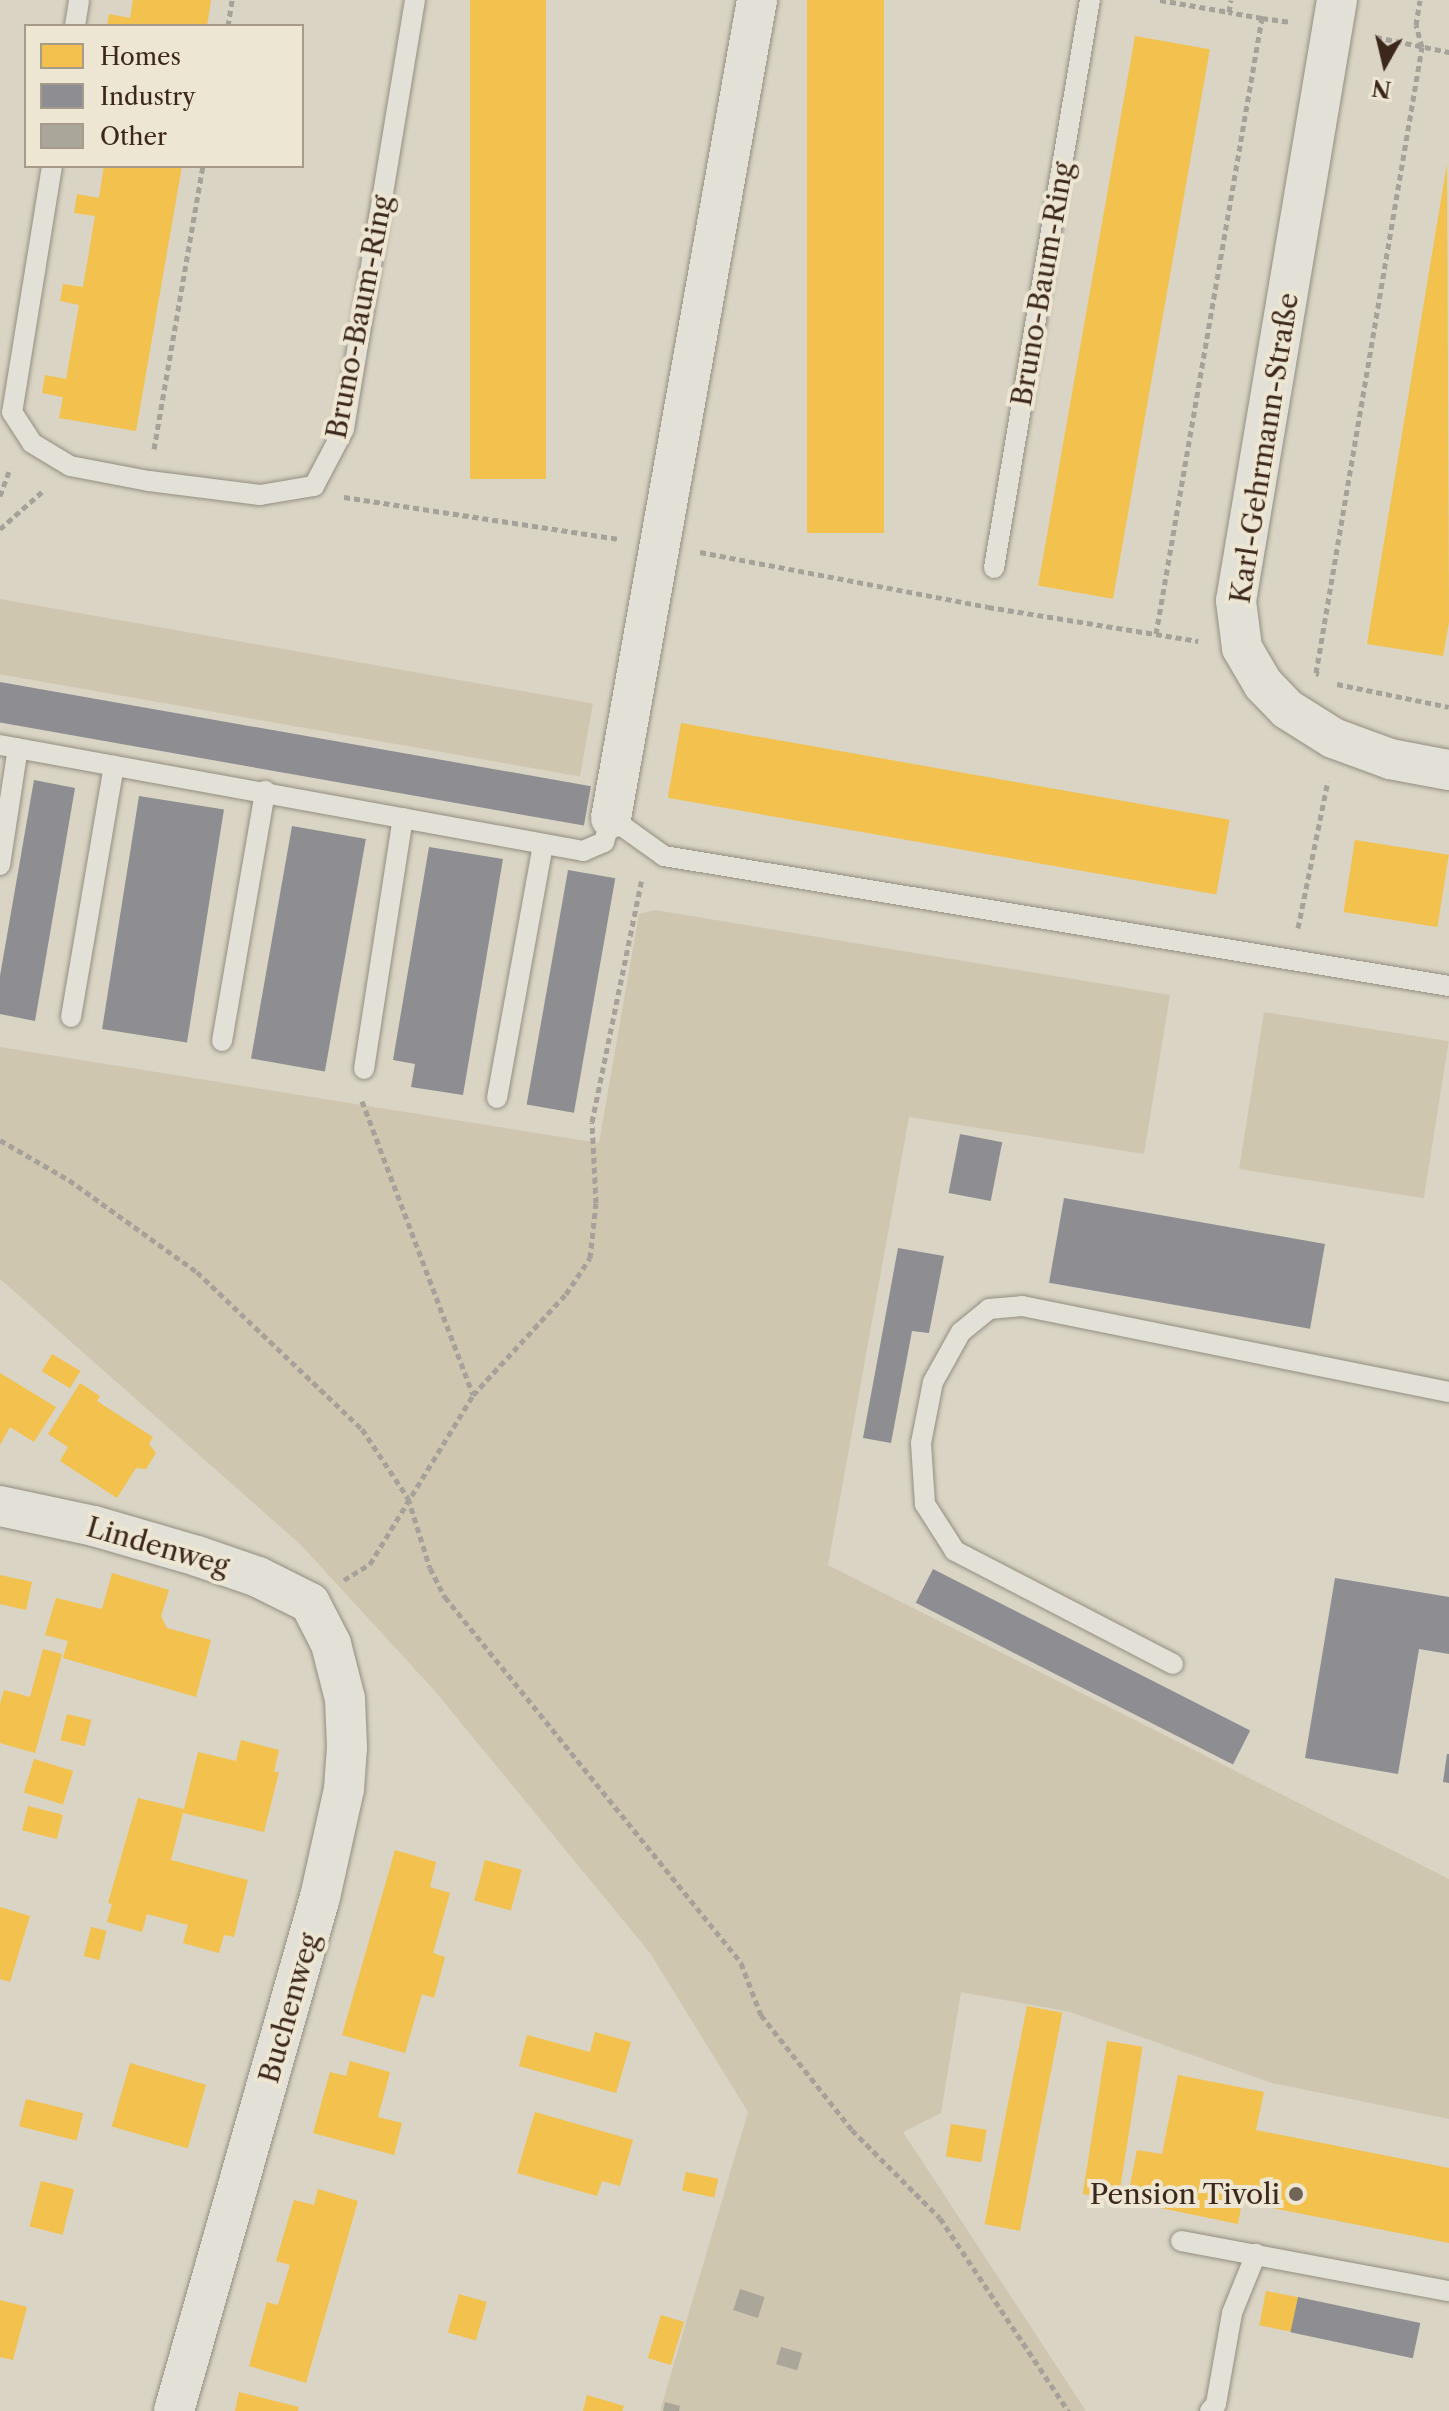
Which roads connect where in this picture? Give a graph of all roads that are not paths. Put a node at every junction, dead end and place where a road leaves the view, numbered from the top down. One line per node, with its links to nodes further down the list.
1 (79, 0): 6 (lane)
2 (415, 0): 7 (lane, Bruno-Baum-Ring)
3 (757, 0): 14 (street)
4 (1090, 0): 8 (lane, Bruno-Baum-Ring)
5 (1337, 0): 11 (street, Karl-Gehrmann-Straße)
6 (75, 24)
7 (52, 168)
8 (994, 568)
9 (9, 746): 10 (lane); 16 (lane)
10 (114, 766): 12 (lane); 18 (lane)
11 (1449, 770)
12 (265, 791): 13 (lane); 19 (lane)
13 (403, 818): 15 (lane); 20 (lane)
14 (611, 818): 15 (lane); 17 (lane)
15 (543, 844): 21 (lane)
16 (0, 865)
17 (1449, 986)
18 (71, 1017)
19 (222, 1041)
20 (364, 1069)
21 (497, 1098)
22 (1449, 1392): 25 (lane)
23 (0, 1506): 24 (street, Lindenweg)
24 (310, 1603): 29 (street, Buchenweg)
25 (1173, 1664)
26 (1181, 2241): 27 (lane)
27 (1256, 2254): 28 (lane); 30 (lane)
28 (1449, 2291)
29 (174, 2411)
30 (1210, 2411)

